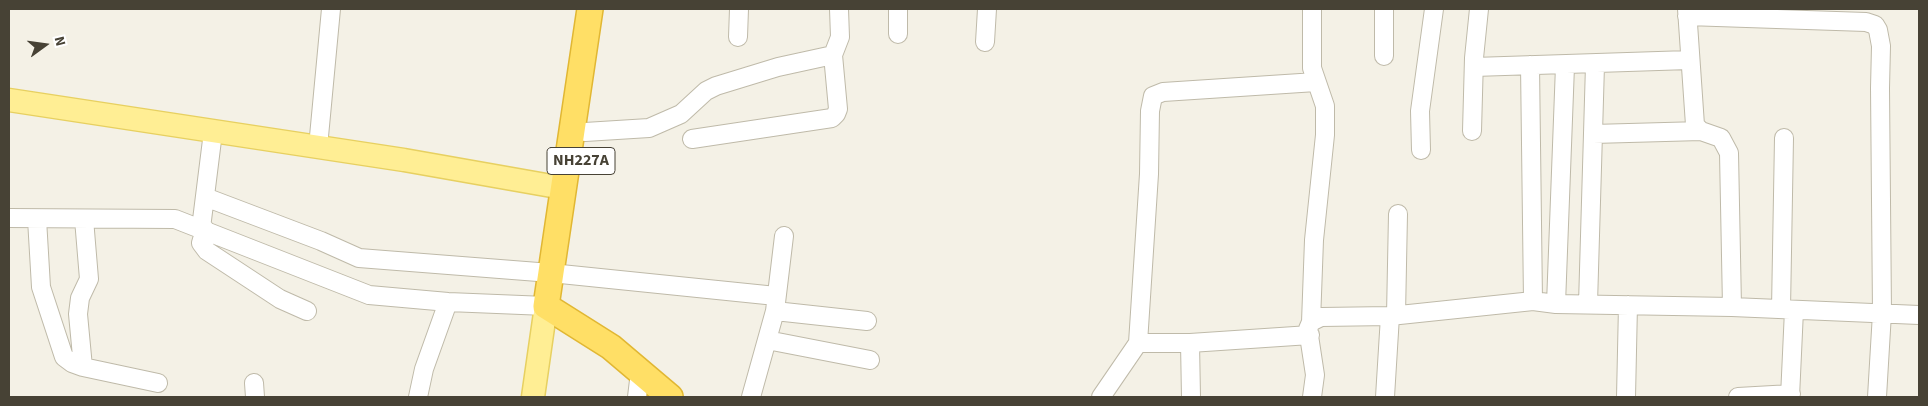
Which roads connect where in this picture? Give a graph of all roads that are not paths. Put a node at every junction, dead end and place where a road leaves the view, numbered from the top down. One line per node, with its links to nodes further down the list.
1 (331, 9): 33 (street)
2 (590, 9): 35 (highway, NH227A)
3 (604, 9): 29 (highway, NH227A)
4 (739, 9): 15 (street)
5 (839, 9): 17 (street)
6 (898, 9): 14 (street)
7 (987, 9): 16 (street)
8 (1312, 9): 24 (street)
9 (1384, 9): 18 (street)
10 (1434, 9): 34 (street)
11 (1478, 9): 23 (street)
12 (1687, 12): 13 (street); 19 (street)
13 (1829, 14): 54 (street)
14 (898, 34)
15 (738, 37)
16 (985, 42)
17 (833, 55): 29 (street); 32 (street)
18 (1384, 56)
19 (1689, 60): 21 (street); 27 (street)
20 (1530, 65): 22 (street); 23 (street); 44 (street)
21 (1595, 65): 22 (street); 30 (street)
22 (1565, 66): 47 (street)
23 (1474, 67): 26 (street)
24 (1316, 82): 58 (street); 60 (street)
25 (9, 100): 28 (main road)
26 (1472, 131)
27 (1701, 131): 30 (street); 50 (street)
28 (214, 132): 33 (main road); 36 (street)
29 (585, 132): 43 (highway, NH227A)
30 (1593, 134): 48 (street)
31 (1784, 138): 52 (street)
32 (692, 139)
33 (318, 147): 35 (main road)
34 (1421, 150)
35 (563, 188): 43 (highway, NH227A)
36 (205, 198): 41 (street); 43 (street)
37 (1398, 214): 56 (street)
38 (9, 218): 39 (street)
39 (37, 219): 40 (street); 63 (street)
40 (84, 219): 41 (street); 63 (street)
41 (203, 228): 45 (street); 53 (street)
42 (784, 236): 46 (street)
43 (557, 273): 46 (street); 51 (highway, NH227A)
44 (1532, 301): 47 (street); 56 (street)
45 (448, 302): 51 (street); 67 (street)
46 (776, 304): 57 (street); 59 (street)
47 (1556, 304): 48 (street)
48 (1588, 304): 49 (street)
49 (1628, 305): 50 (street); 77 (street)
50 (1732, 307): 52 (street)
51 (552, 310): 64 (highway); 68 (main road); 69 (main road)
52 (1788, 310): 54 (street); 66 (street)
53 (307, 311)
54 (1882, 314): 55 (street); 79 (street)
55 (1919, 315)
56 (1393, 316): 58 (street); 76 (street)
57 (867, 321)
58 (1310, 328): 61 (street); 75 (street)
59 (767, 340): 62 (street); 72 (street)
60 (1138, 343): 61 (street); 73 (street)
61 (1190, 343): 74 (street)
62 (870, 360)
63 (83, 367): 65 (street)
64 (640, 372): 70 (street); 71 (highway)
65 (158, 383)
66 (1791, 396): 78 (street)
67 (418, 397)
68 (534, 397)
69 (546, 397)
70 (637, 397)
71 (670, 397)
72 (751, 397)
73 (1101, 397)
74 (1191, 397)
75 (1312, 397)
76 (1385, 397)
77 (1626, 397)
78 (1738, 397)
79 (1877, 397)

